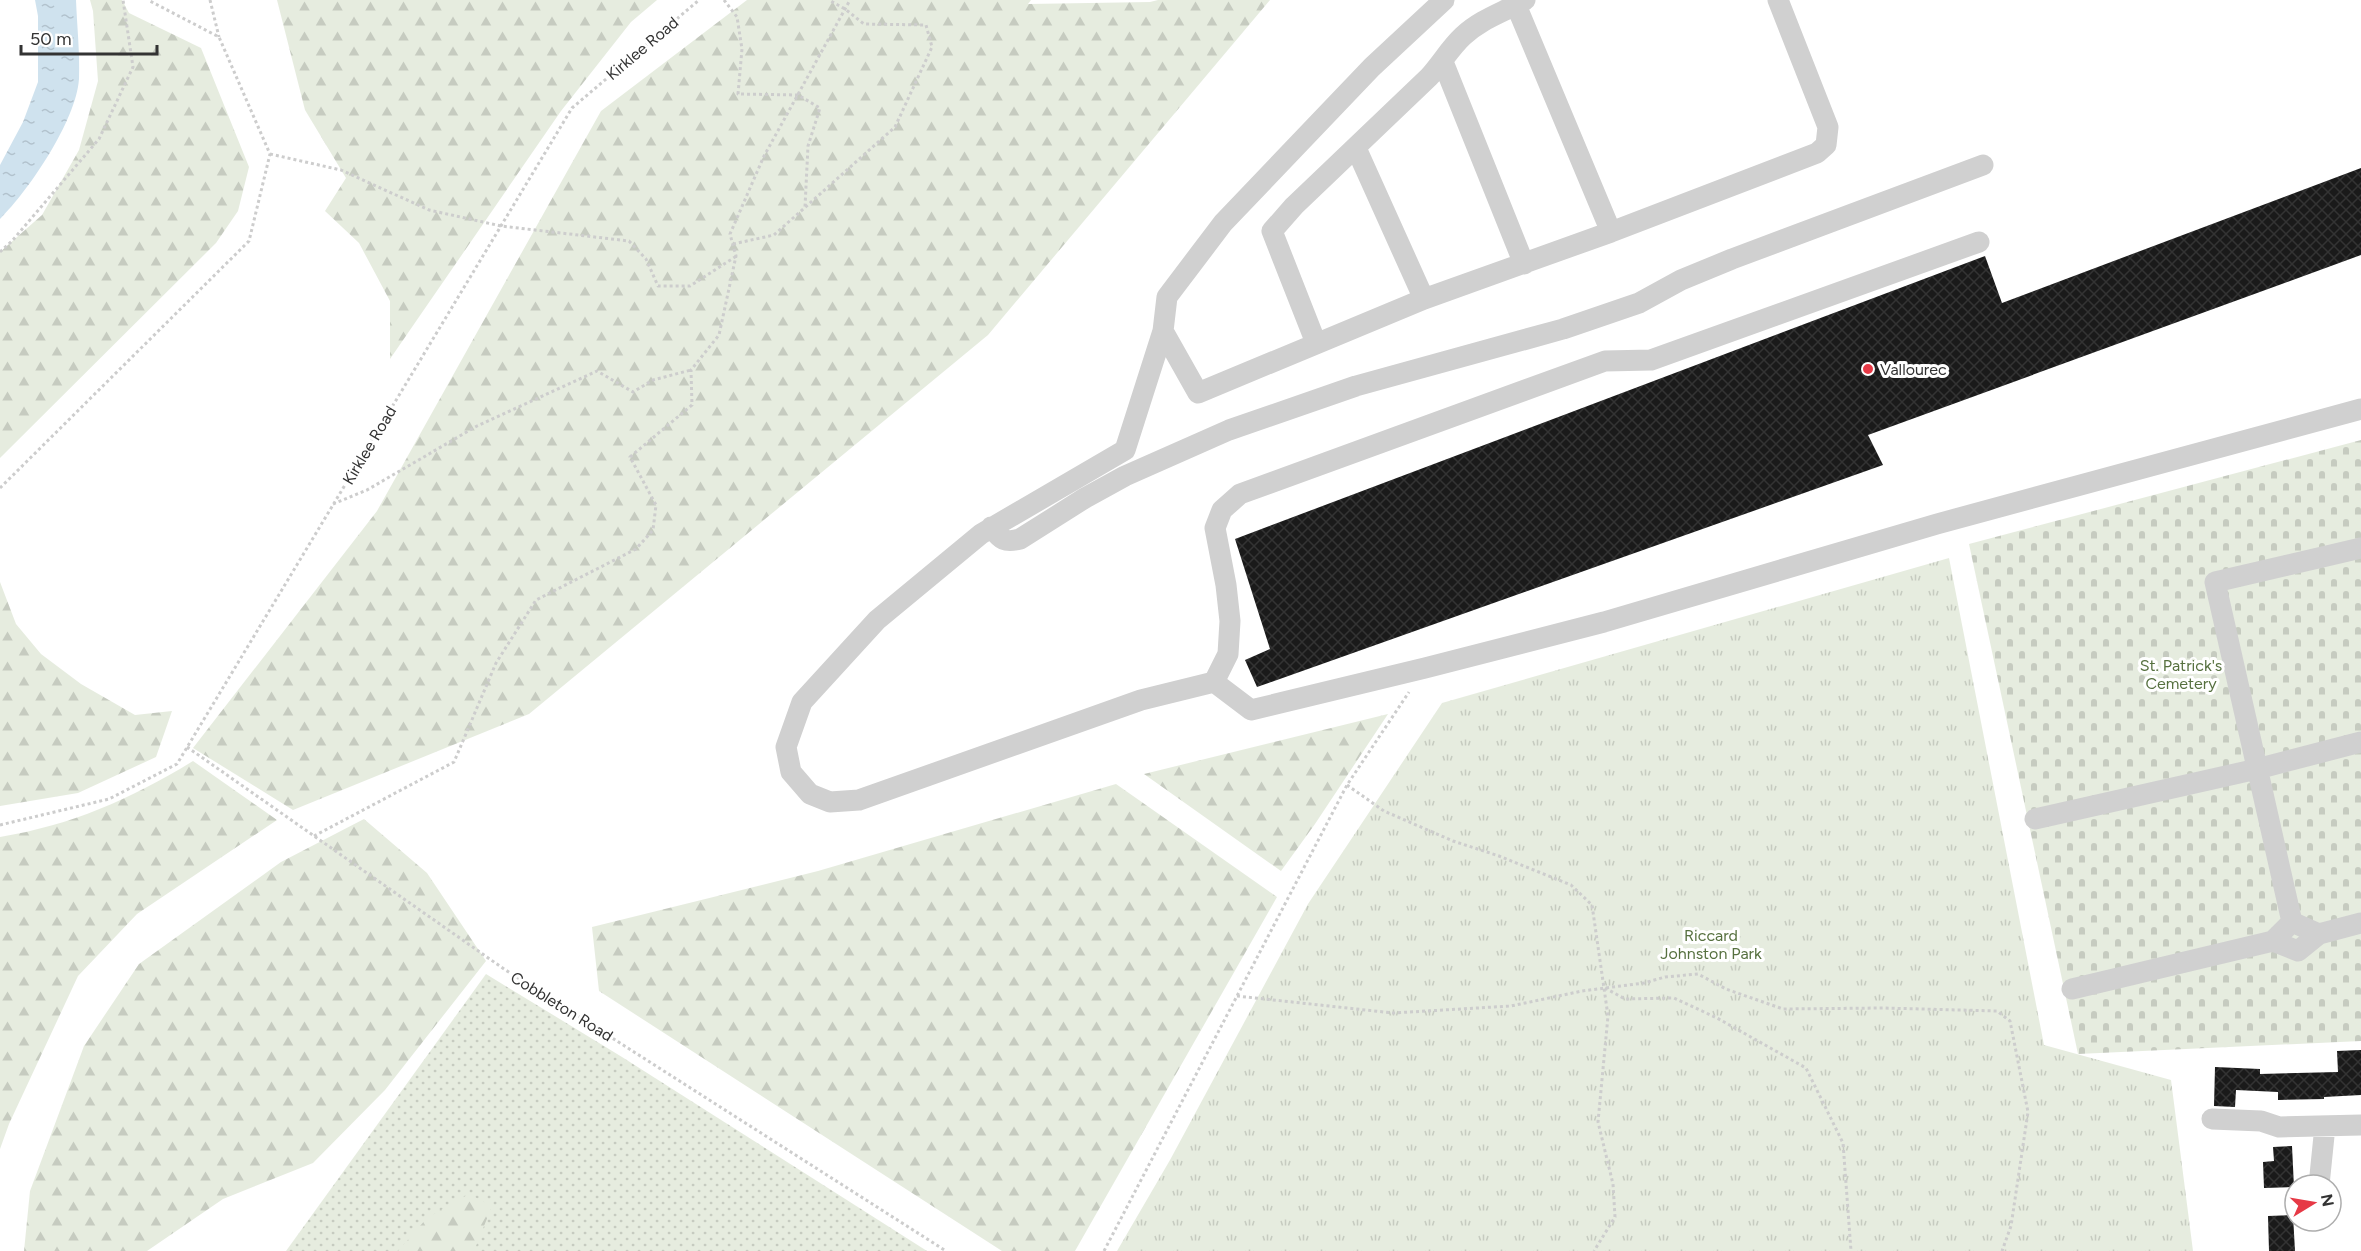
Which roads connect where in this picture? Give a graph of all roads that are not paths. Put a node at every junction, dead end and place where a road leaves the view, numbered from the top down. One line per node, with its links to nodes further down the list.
1 (1444, 0): 11 (street)
2 (1778, 0): 7 (street)
3 (1521, 3): 4 (street); 7 (street)
4 (1443, 62): 5 (street); 9 (street)
5 (1356, 148): 10 (street); 12 (street)
6 (1983, 165): 14 (street)
7 (1611, 232): 9 (street)
8 (1979, 242): 16 (street)
9 (1524, 264): 10 (street)
10 (1424, 299): 12 (street)
11 (1163, 331): 12 (street); 14 (street)
12 (1316, 343)
13 (2361, 409): 16 (street)
14 (991, 527): 16 (street)
15 (2361, 548): 18 (street)
16 (1214, 682)
17 (2361, 742): 18 (street)
18 (2257, 769): 19 (street); 20 (street)
19 (2035, 819)
20 (2292, 922): 22 (street); 23 (street)
21 (2361, 923): 22 (street)
22 (2319, 934): 23 (street)
23 (2273, 941): 24 (street)
24 (2072, 989)
25 (2212, 1119): 27 (street)
26 (2361, 1125): 27 (street)
27 (2325, 1126): 28 (street)
28 (2320, 1173)

